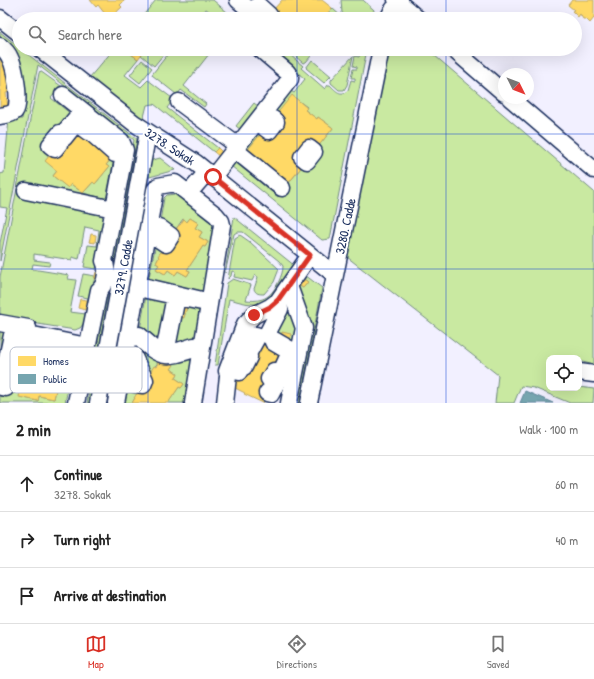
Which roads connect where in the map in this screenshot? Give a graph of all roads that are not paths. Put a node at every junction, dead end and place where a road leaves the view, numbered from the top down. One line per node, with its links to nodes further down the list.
1 (238, 0): 3 (street)
2 (398, 1): 4 (street); 5 (street)
3 (256, 12)
4 (392, 12)
5 (410, 12)
6 (0, 18): 7 (street)
7 (12, 27)
8 (0, 46): 17 (street)
9 (49, 56): 18 (street, 3278. Sokak)
10 (268, 56): 19 (street)
11 (380, 56): 27 (street, 3280. Cadde)
12 (461, 56): 13 (street)
13 (498, 88)
14 (63, 95): 25 (street)
15 (179, 102): 19 (street)
16 (517, 104): 20 (street)
17 (0, 116)
18 (148, 132): 21 (street, 3278. Sokak); 29 (street, 3279. Cadde)
19 (236, 148): 21 (street); 22 (street)
20 (594, 170)
21 (210, 175): 24 (street); 26 (street, 3278. Sokak)
22 (282, 188)
23 (26, 191): 25 (street)
24 (190, 193): 42 (street); 54 (street)
25 (114, 209): 28 (street)
26 (310, 255): 27 (street, 3278. Sokak); 30 (street)
27 (335, 275): 57 (street, 3280. Cadde)
28 (105, 276): 29 (street); 36 (street)
29 (121, 279): 41 (street, 3279. Cadde)
30 (289, 286): 31 (street); 56 (street)
31 (278, 300): 35 (street); 55 (street)
32 (202, 302): 32 (street)
33 (0, 324): 36 (street)
34 (33, 335): 39 (street); 44 (street)
35 (268, 338)
36 (89, 339): 40 (street)
37 (15, 347): 38 (street)
38 (73, 347)
39 (82, 347)
40 (87, 347)
41 (108, 347)
42 (126, 347)
43 (10, 358): 45 (street)
44 (10, 366)
45 (10, 366)
46 (582, 372): 47 (street)
47 (594, 374)
48 (78, 393): 51 (street)
49 (100, 393): 52 (street, 3279. Cadde)
50 (118, 393): 53 (street)
51 (76, 403)
52 (98, 403)
53 (116, 403)
54 (193, 403)
55 (226, 403)
56 (289, 403)
57 (309, 403)

